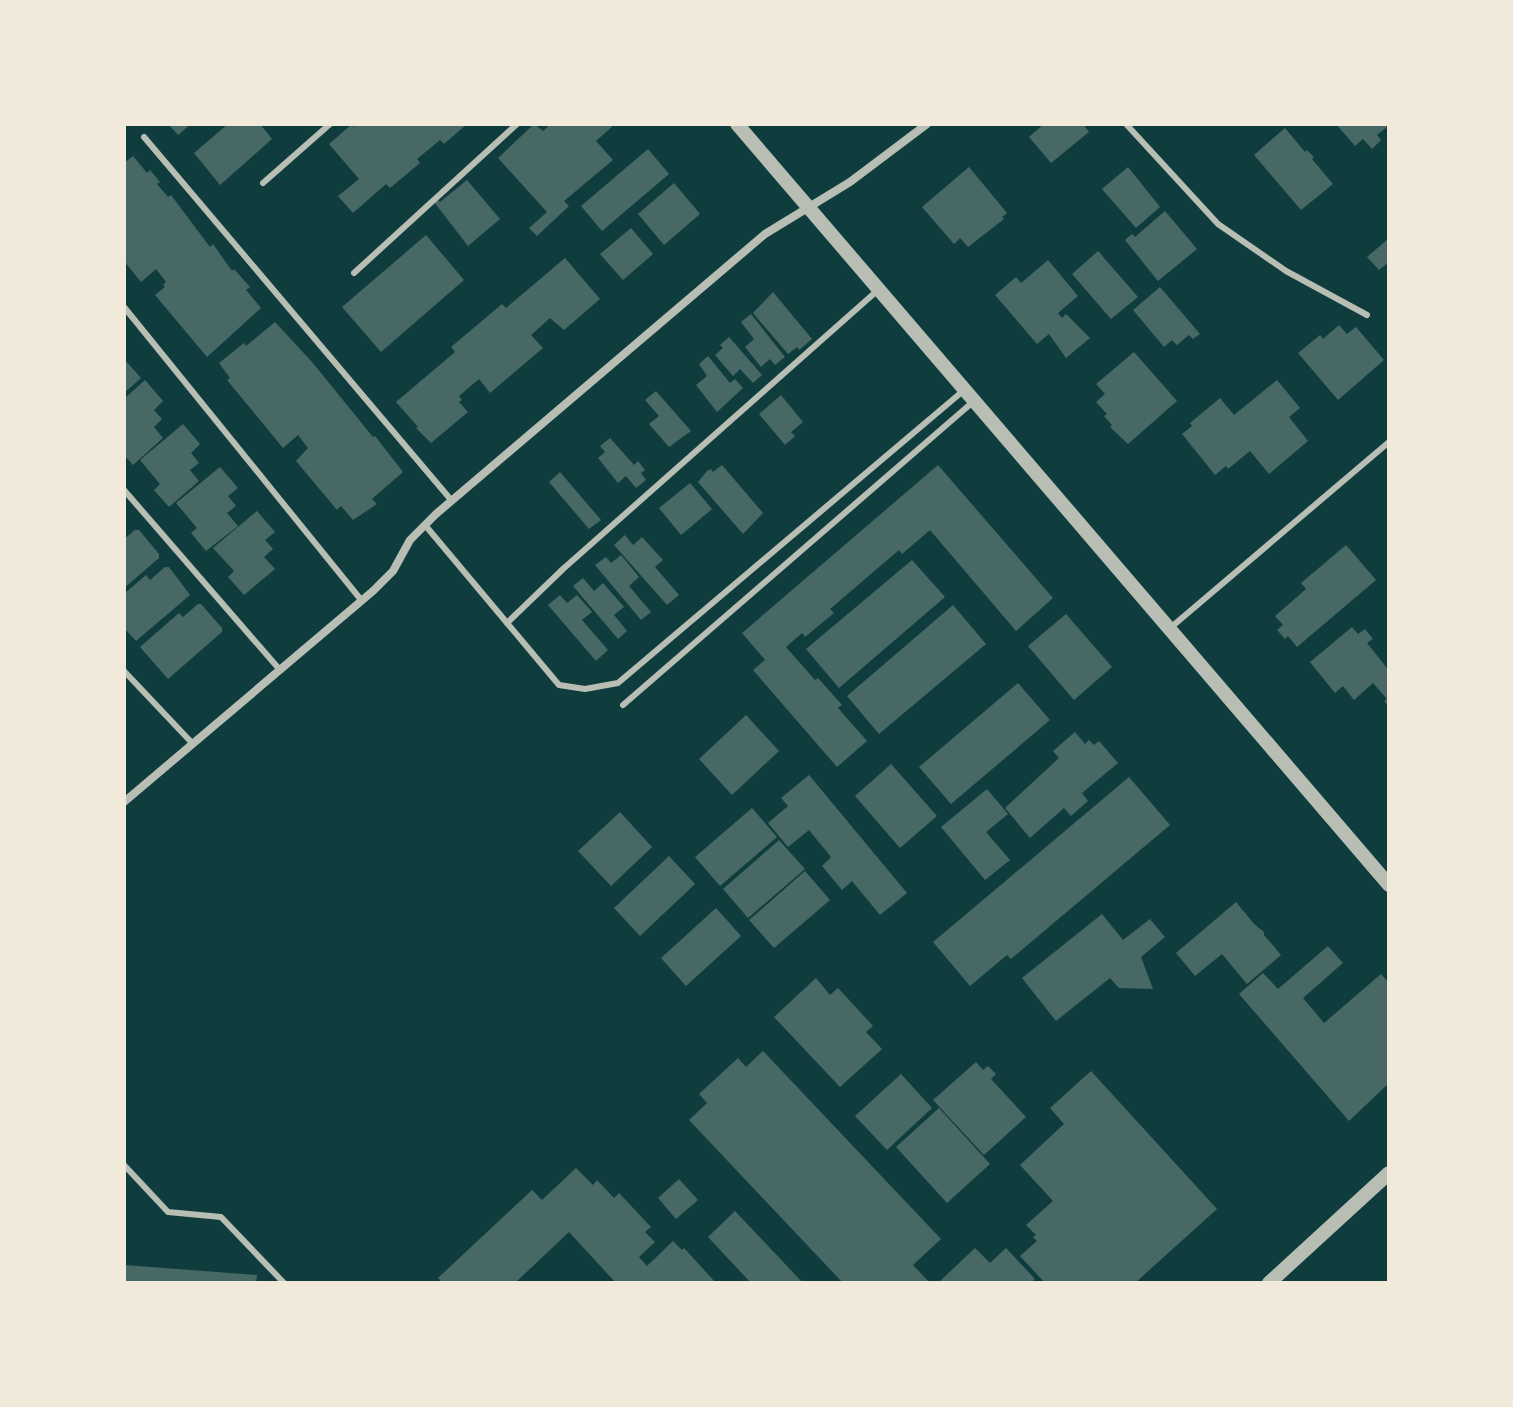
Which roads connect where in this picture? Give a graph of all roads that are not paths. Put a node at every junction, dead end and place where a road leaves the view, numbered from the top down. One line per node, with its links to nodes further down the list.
1 (330, 124): 7 (lane)
2 (517, 124): 9 (lane)
3 (737, 124): 8 (street)
4 (927, 124): 8 (street)
5 (1126, 124): 12 (lane)
6 (144, 137): 16 (lane)
7 (263, 183)
8 (807, 207): 10 (street); 16 (street)
9 (354, 273)
10 (878, 290): 13 (street); 19 (lane)
11 (124, 307): 18 (lane)
12 (1367, 315)
13 (969, 395): 19 (lane); 20 (street); 23 (lane)
14 (1389, 442): 20 (lane)
15 (124, 490): 21 (lane)
16 (452, 501): 17 (street)
17 (425, 525): 18 (street); 19 (lane)
18 (362, 601): 21 (street)
19 (507, 623)
20 (1169, 629): 26 (street)
21 (280, 670): 24 (street)
22 (124, 671): 24 (lane)
23 (623, 705)
24 (193, 744): 25 (street)
25 (124, 802)
26 (1389, 885)
27 (124, 1165): 29 (lane)
28 (1389, 1173): 30 (street)
29 (284, 1283)
30 (1269, 1283)

